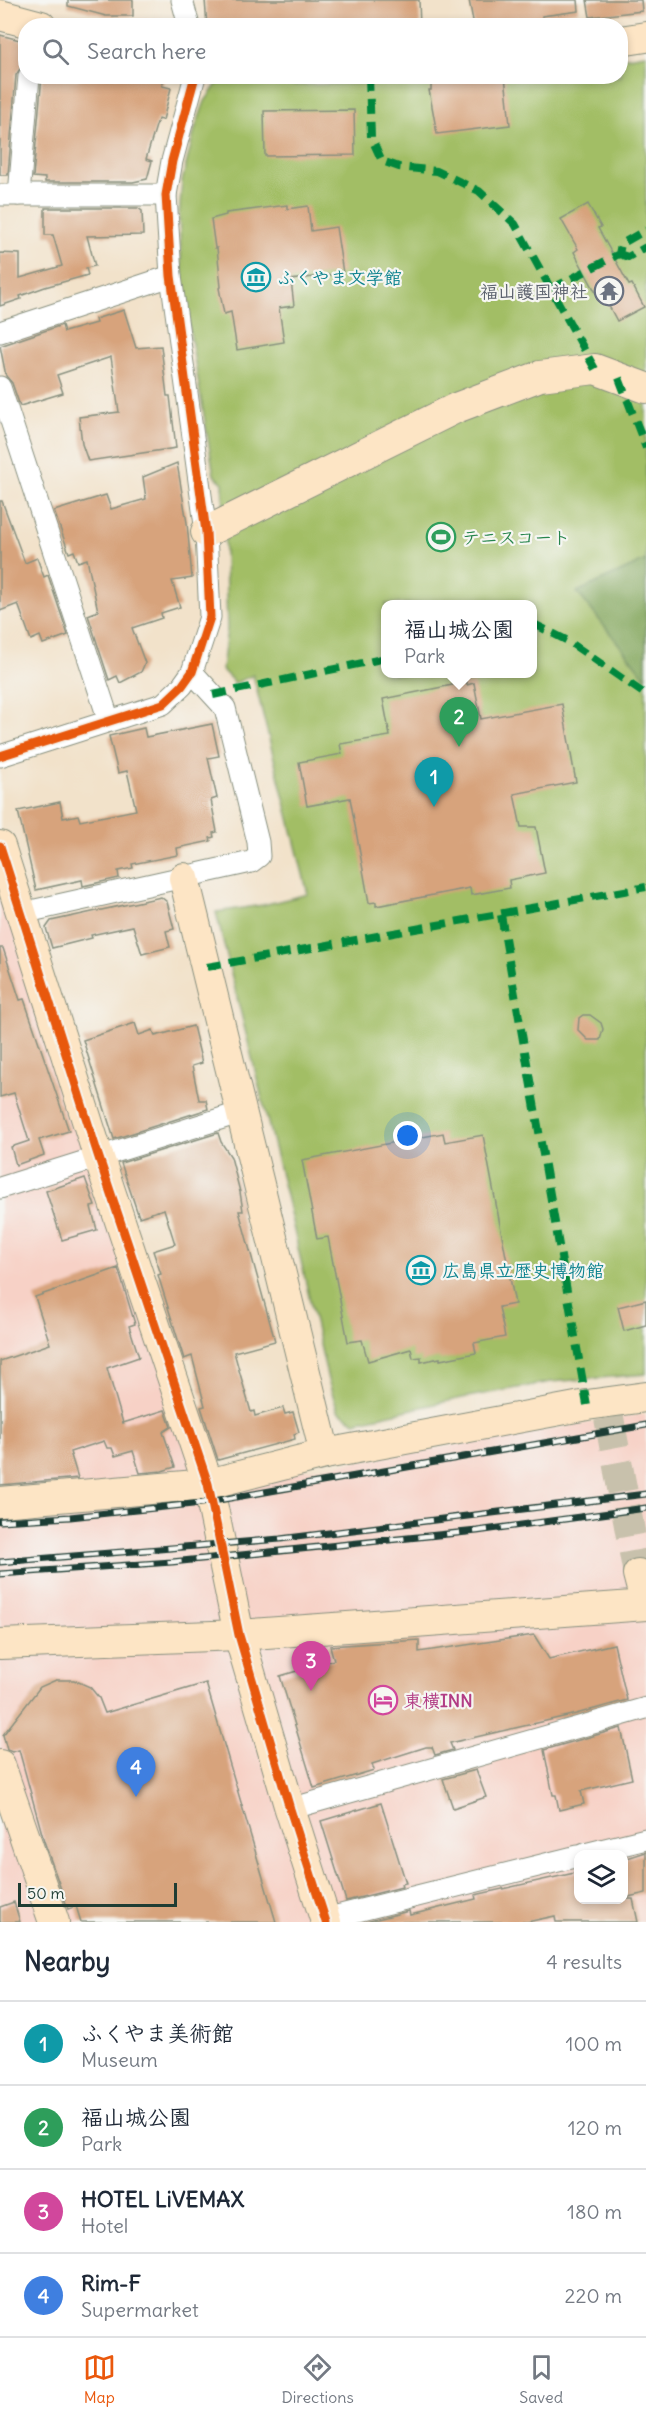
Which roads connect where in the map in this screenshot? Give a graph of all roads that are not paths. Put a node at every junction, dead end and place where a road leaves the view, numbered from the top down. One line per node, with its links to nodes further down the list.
1 (182, 0): 3 (street)
2 (0, 15): 4 (street)
3 (187, 18)
4 (18, 20)
5 (646, 37): 6 (street)
6 (628, 40)
7 (28, 84): 9 (street)
8 (193, 84): 10 (street)
9 (10, 195): 10 (street)
10 (166, 195): 11 (street)
11 (171, 276): 12 (street); 15 (street)
12 (0, 332)
13 (0, 387): 17 (street)
14 (646, 388): 15 (street)
15 (206, 532): 16 (street)
16 (192, 672): 17 (street); 20 (street)
17 (109, 721): 18 (street)
18 (0, 756)
19 (0, 846): 21 (street)
20 (184, 878): 21 (street); 22 (street)
21 (22, 913): 23 (street)
22 (242, 1112): 23 (street); 26 (street)
23 (98, 1155): 24 (street); 27 (street)
24 (0, 1188)
25 (646, 1397): 26 (street)
26 (325, 1454): 27 (street)
27 (208, 1484): 28 (street); 31 (street)
28 (0, 1502)
29 (638, 1574): 30 (street)
30 (646, 1606): 31 (street)
31 (239, 1635): 32 (street); 35 (street)
32 (0, 1644)
33 (646, 1708): 35 (street)
34 (0, 1765): 40 (street)
35 (290, 1809): 39 (street)
36 (646, 1839): 37 (street)
37 (601, 1850)
38 (574, 1857): 39 (street)
39 (325, 1921)
40 (54, 1922)

